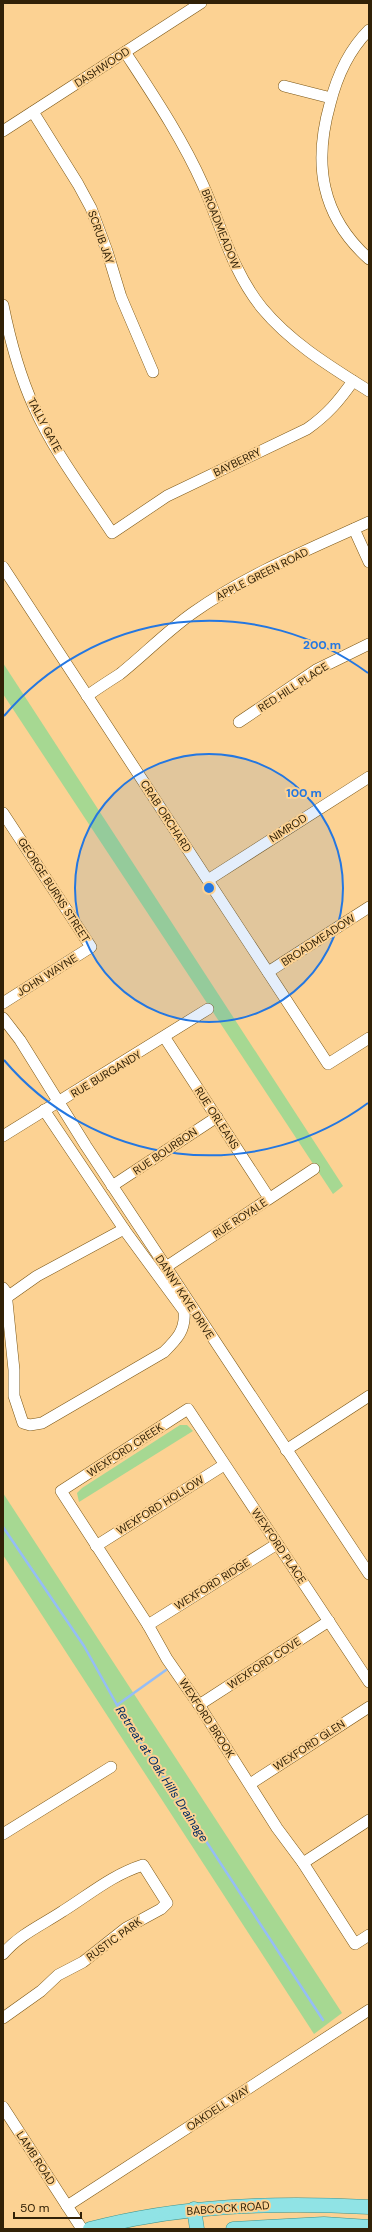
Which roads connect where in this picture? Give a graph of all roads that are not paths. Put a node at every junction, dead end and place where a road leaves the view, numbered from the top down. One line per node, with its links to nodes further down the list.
1 (201, 3): 3 (street, DASHWOOD)
2 (369, 30): 5 (street)
3 (125, 52): 6 (street, DASHWOOD); 11 (street, BROADMEADOW)
4 (284, 86): 5 (street)
5 (331, 98): 8 (street)
6 (33, 112): 7 (street, DASHWOOD); 10 (street, SCRUB JAY)
7 (3, 131)
8 (369, 259)
9 (3, 305): 15 (street, TALLY GATE)
10 (153, 372)
11 (353, 381): 12 (street, BROADMEADOW); 15 (street, BAYBERRY)
12 (369, 392)
13 (369, 522): 14 (street, APPLE GREEN ROAD)
14 (354, 529): 16 (street); 19 (street, APPLE GREEN ROAD)
15 (112, 533)
16 (369, 562)
17 (3, 567): 19 (street, CRAB ORCHARD)
18 (369, 644): 20 (street, RED HILL PLACE)
19 (87, 696): 23 (street, CRAB ORCHARD)
20 (239, 722)
21 (369, 777): 23 (street, NIMROD)
22 (3, 813): 25 (street, GEORGE BURNS STREET)
23 (208, 880): 26 (street, CRAB ORCHARD)
24 (369, 907): 26 (street, BROADMEADOW)
25 (91, 947): 27 (street, JOHN WAYNE)
26 (268, 972): 31 (street, CRAB ORCHARD)
27 (3, 1003)
28 (208, 1009): 30 (street, RUE BURGANDY)
29 (3, 1018): 32 (street, DANNY KAYE DRIVE)
30 (164, 1038): 32 (street, RUE BURGANDY); 34 (street, RUE ORLEANS)
31 (369, 1038)
32 (59, 1102): 33 (street, RUE BURGANDY); 37 (street, DANNY KAYE DRIVE)
33 (44, 1110): 35 (street, RUE BURGANDY); 41 (street)
34 (217, 1117): 37 (street, RUE BOURBON); 38 (street, RUE ORLEANS)
35 (3, 1136)
36 (314, 1169): 38 (street, RUE ROYALE)
37 (112, 1186): 39 (street, DANNY KAYE DRIVE)
38 (269, 1198): 42 (street, RUE ROYALE)
39 (132, 1215): 40 (street, DANNY KAYE DRIVE); 41 (street)
40 (138, 1226): 41 (street); 42 (street, DANNY KAYE DRIVE)
41 (123, 1229): 43 (street); 43 (street)
42 (166, 1267): 46 (street, DANNY KAYE DRIVE)
43 (4, 1295)
44 (369, 1396): 46 (street)
45 (188, 1409): 47 (street, WEXFORD PLACE); 48 (street, WEXFORD CREEK)
46 (286, 1450): 51 (street, DANNY KAYE DRIVE)
47 (224, 1465): 49 (street, WEXFORD PLACE); 50 (street, WEXFORD HOLLOW)
48 (61, 1491): 50 (street, WEXFORD BROOK)
49 (277, 1544): 52 (street, WEXFORD PLACE); 53 (street, WEXFORD RIDGE)
50 (96, 1546): 53 (street, WEXFORD BROOK)
51 (369, 1574)
52 (329, 1621): 54 (street, WEXFORD PLACE); 55 (street, WEXFORD COVE)
53 (148, 1625): 55 (street, WEXFORD BROOK)
54 (369, 1682)
55 (199, 1705): 58 (street, WEXFORD BROOK)
56 (369, 1707): 58 (street, WEXFORD GLEN)
57 (111, 1768): 60 (street)
58 (250, 1784): 61 (street, WEXFORD BROOK)
59 (369, 1820): 61 (street)
60 (3, 1834)
61 (303, 1863): 62 (street, WEXFORD BROOK)
62 (369, 1935)
63 (3, 1954): 65 (street, RUSTIC PARK)
64 (369, 2010): 67 (street, OAKDELL WAY)
65 (4, 2014)
66 (3, 2107): 67 (street, LAMB ROAD)
67 (67, 2206): 71 (street, LAMB ROAD)
68 (369, 2207): 69 (main road, BABCOCK ROAD)
69 (194, 2209): 72 (main road, BABCOCK ROAD); 73 (main road)
70 (369, 2227): 74 (main road, BABCOCK ROAD)
71 (82, 2229)
72 (90, 2229)
73 (197, 2229)
74 (233, 2229)

